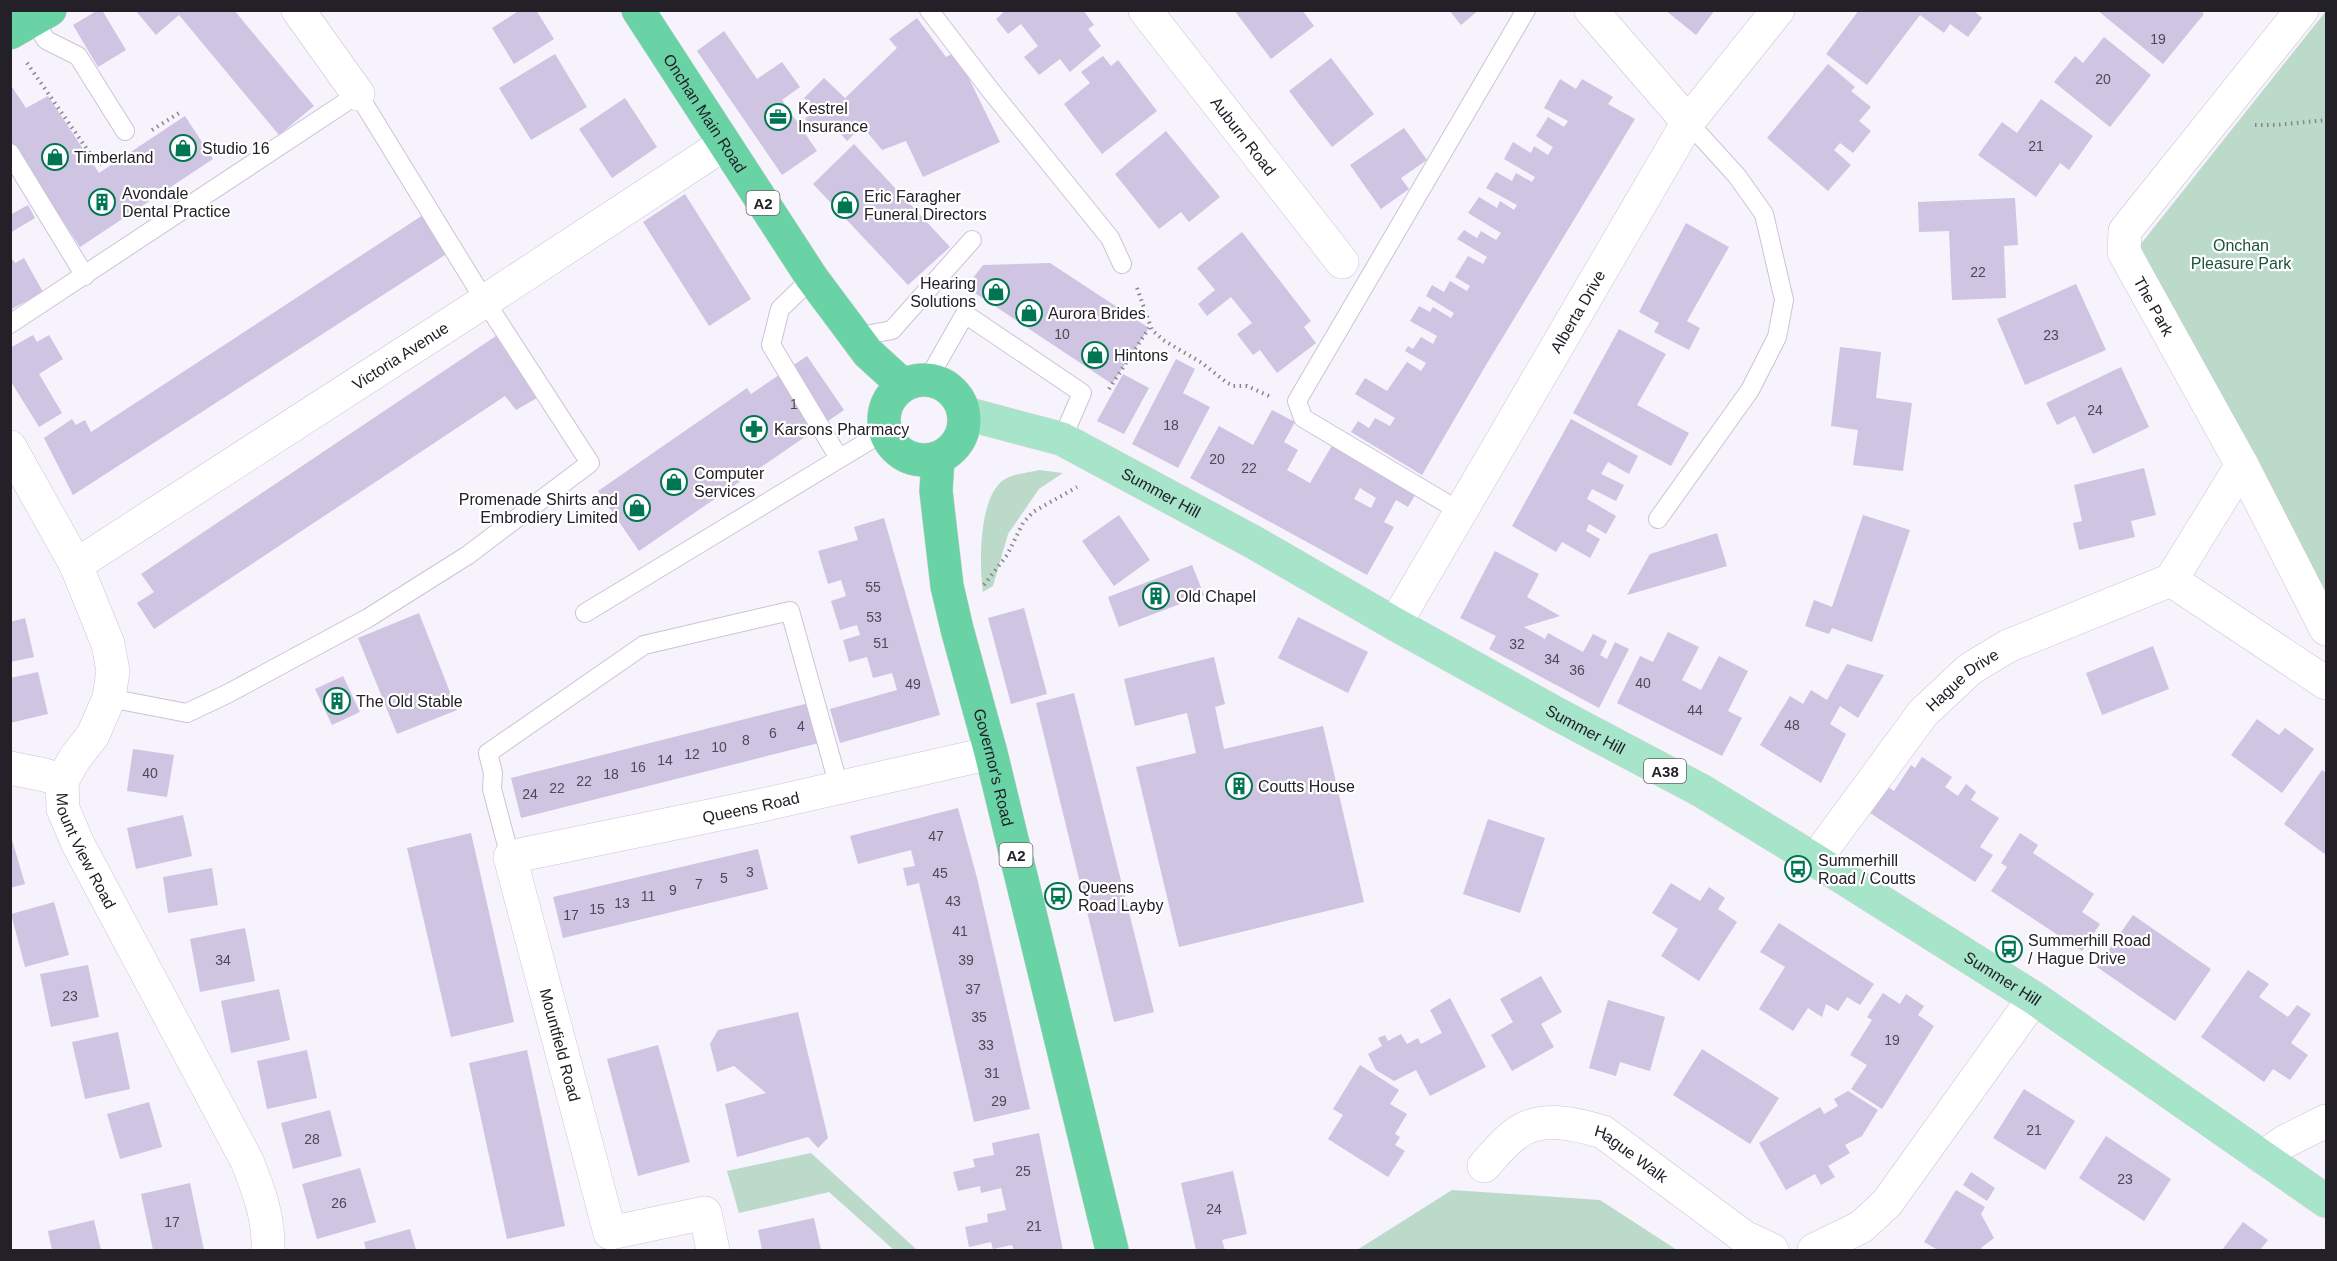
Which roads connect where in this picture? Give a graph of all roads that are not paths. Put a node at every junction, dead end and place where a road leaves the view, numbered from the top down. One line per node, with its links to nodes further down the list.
1 (298, 10): 10 (street)
2 (638, 10): 13 (highway, Onchan Main Road / A2)
3 (929, 10): 17 (lane)
4 (1145, 10): 16 (street, Auburn Road)
5 (1526, 10): 31 (lane)
6 (1592, 10): 11 (street)
7 (1778, 10): 11 (street, Alberta Drive)
8 (2302, 10): 30 (street, The Park)
9 (31, 21): 12 (lane)
10 (357, 94): 18 (lane); 20 (lane)
11 (1688, 122): 31 (street, Alberta Drive); 32 (lane)
12 (125, 130)
13 (724, 144): 19 (highway, Onchan Main Road / A2); 20 (street, Victoria Avenue)
14 (10, 153): 18 (lane)
15 (972, 240): 22 (lane)
16 (1342, 262)
17 (1122, 264)
18 (85, 276): 21 (lane)
19 (812, 278): 22 (highway, Onchan Main Road / A2); 28 (lane)
20 (485, 302): 33 (street, Victoria Avenue); 39 (lane)
21 (10, 324)
22 (855, 337): 23 (highway, Onchan Main Road / A2)
23 (915, 382): 24 (highway); 25 (highway); 26 (lane)
24 (964, 413): 26 (main road, Summer Hill / A38); 29 (highway)
25 (885, 431): 28 (lane); 29 (highway)
26 (1062, 439): 36 (main road, Summer Hill / A38)
27 (10, 447): 33 (street, Mount View Road)
28 (839, 458): 35 (lane)
29 (938, 458): 40 (highway, Governor's Road / A2)
30 (2242, 465): 34 (street); 37 (street, The Park)
31 (1461, 512): 36 (street, Alberta Drive)
32 (1658, 519)
33 (76, 565): 39 (street, Mount View Road)
34 (2171, 580): 38 (street); 45 (street, Hague Drive)
35 (585, 614)
36 (1395, 624): 45 (main road, Summer Hill / A38)
37 (2326, 629)
38 (2326, 683)
39 (109, 698): 42 (street, Mount View Road)
40 (991, 753): 43 (street, Queens Road); 53 (highway, Governor's Road / A2)
41 (10, 768): 42 (street)
42 (62, 781): 51 (street, Mount View Road)
43 (839, 787): 44 (street, Queens Road); 44 (lane)
44 (510, 856): 52 (street, Mountfield Road)
45 (1815, 860): 46 (main road, Summer Hill / A38)
46 (2034, 998): 48 (main road, Summer Hill / A38); 55 (street)
47 (2326, 1121): 48 (street)
48 (2262, 1157): 50 (main road, Summer Hill / A38)
49 (1484, 1166): 54 (street, Hague Walk)
50 (2326, 1201)
51 (268, 1251)
52 (713, 1251)
53 (1112, 1251)
54 (1772, 1251)
55 (1814, 1251)

